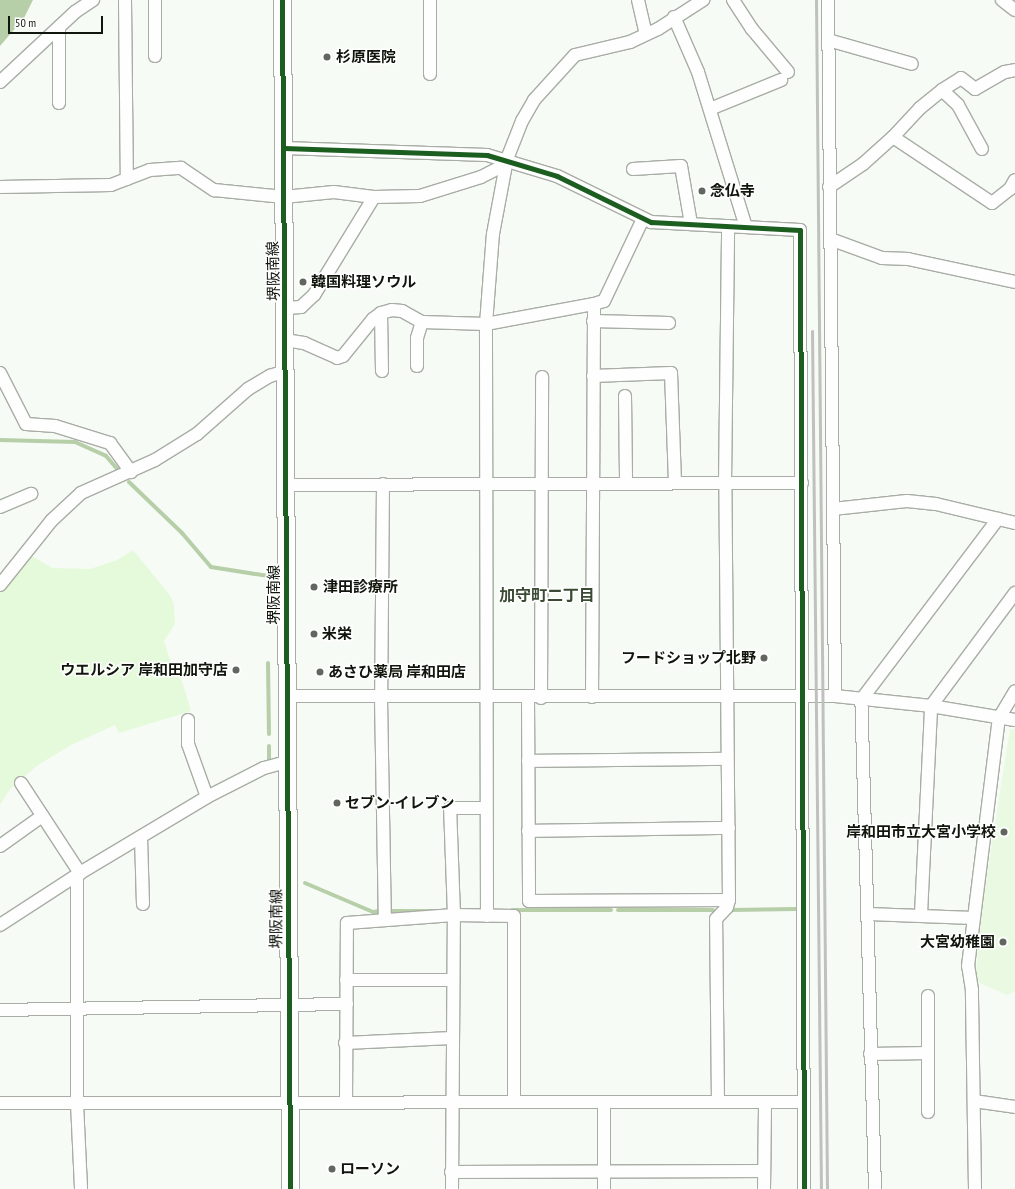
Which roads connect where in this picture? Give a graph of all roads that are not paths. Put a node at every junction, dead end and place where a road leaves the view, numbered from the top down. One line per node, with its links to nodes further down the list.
1 (93, 0): 13 (street)
2 (125, 0): 29 (street)
3 (155, 0): 16 (street)
4 (282, 0): 25 (main road, 堺阪南線)
5 (430, 0): 19 (street)
6 (638, 0): 14 (street)
7 (703, 0): 12 (street)
8 (733, 0): 23 (street)
9 (828, 0): 15 (street)
10 (1002, 0): 11 (street)
11 (1015, 10)
12 (674, 17): 14 (street); 23 (street)
13 (58, 27): 20 (street); 22 (street)
14 (646, 34): 27 (street)
15 (828, 40): 17 (street); 32 (street)
16 (155, 56)
17 (912, 64)
18 (1015, 70): 21 (street)
19 (430, 74)
20 (0, 82)
21 (942, 90): 24 (street); 26 (street)
22 (59, 103)
23 (710, 109): 38 (street)
24 (894, 137): 30 (street); 32 (street)
25 (284, 148): 27 (street); 33 (main road, 堺阪南線)
26 (982, 149)
27 (506, 162): 34 (street); 35 (street); 47 (street)
28 (633, 168): 36 (street)
29 (126, 179): 31 (street); 33 (street)
30 (1015, 180)
31 (0, 187)
32 (829, 187): 39 (street)
33 (284, 197): 34 (street); 42 (main road, 堺阪南線)
34 (374, 197): 42 (street)
35 (643, 219): 36 (street); 41 (street)
36 (691, 224): 37 (street)
37 (728, 226): 38 (street); 60 (street)
38 (746, 227): 61 (street)
39 (830, 240): 40 (street); 68 (street)
40 (1015, 282)
41 (594, 304): 45 (street); 47 (street)
42 (286, 308): 48 (main road, 堺阪南線)
43 (381, 312): 44 (street); 48 (street); 50 (street)
44 (422, 322): 47 (street); 49 (street)
45 (593, 322): 46 (street); 53 (street)
46 (669, 323)
47 (486, 324): 65 (street)
48 (285, 340): 51 (main road, 堺阪南線)
49 (420, 360)
50 (382, 371)
51 (285, 372): 56 (street); 63 (main road, 堺阪南線)
52 (0, 373): 56 (street)
53 (593, 376): 57 (street); 59 (street)
54 (542, 377): 64 (street)
55 (625, 396): 58 (street)
56 (131, 472): 71 (street)
57 (593, 483): 58 (street); 64 (street); 82 (street)
58 (626, 483): 59 (street)
59 (675, 483): 60 (street)
60 (725, 483): 61 (street); 77 (street)
61 (802, 483): 75 (street)
62 (383, 484): 63 (street); 65 (street); 78 (street)
63 (285, 485): 74 (main road, 堺阪南線)
64 (540, 485): 65 (street); 81 (street)
65 (485, 486): 79 (street)
66 (31, 494): 67 (street)
67 (0, 507)
68 (833, 509): 69 (street); 76 (street)
69 (998, 519): 70 (street); 83 (street)
70 (1015, 523)
71 (0, 585)
72 (1015, 593): 84 (street)
73 (1015, 690): 85 (street)
74 (286, 696): 78 (street); 90 (main road, 堺阪南線)
75 (803, 696): 76 (street); 77 (street); 126 (street)
76 (835, 696): 83 (street)
77 (728, 697): 82 (street); 88 (street)
78 (381, 698): 79 (street); 107 (street)
79 (485, 698): 80 (street); 93 (street)
80 (528, 698): 81 (street); 89 (street)
81 (541, 698): 82 (street)
82 (592, 698)
83 (861, 700): 84 (street); 102 (street)
84 (931, 706): 85 (street); 103 (street)
85 (999, 718): 87 (street); 106 (street)
86 (188, 720): 92 (street)
87 (1015, 720)
88 (727, 759): 89 (street); 95 (street)
89 (528, 761): 96 (street)
90 (287, 762): 92 (street); 113 (main road, 堺阪南線)
91 (21, 783): 94 (street)
92 (207, 797): 97 (street)
93 (486, 808): 104 (street); 105 (street)
94 (42, 816): 98 (street); 99 (street)
95 (729, 828): 96 (street); 101 (street)
96 (528, 831): 101 (street)
97 (141, 837): 99 (street); 100 (street)
98 (0, 846)
99 (78, 874): 108 (street); 115 (street)
100 (147, 897)
101 (729, 900): 124 (street)
102 (868, 914): 103 (street); 119 (street)
103 (921, 914): 106 (street)
104 (454, 915): 105 (street); 107 (street); 110 (street)
105 (487, 916): 122 (street)
106 (973, 918): 120 (street)
107 (386, 920): 109 (street)
108 (0, 925)
109 (346, 980): 110 (street); 112 (street)
110 (453, 980): 116 (street)
111 (928, 996): 118 (street)
112 (347, 1004): 113 (street); 117 (street)
113 (289, 1005): 115 (street); 129 (main road, 堺阪南線)
114 (0, 1010): 115 (street)
115 (77, 1011): 128 (street)
116 (452, 1038): 117 (street); 121 (street)
117 (346, 1043): 130 (street)
118 (928, 1053): 119 (street); 132 (street)
119 (870, 1054): 142 (street)
120 (974, 1101): 131 (street); 143 (street)
121 (451, 1102): 122 (street); 130 (street); 134 (street)
122 (514, 1102): 123 (street)
123 (604, 1102): 124 (street); 135 (street)
124 (718, 1102): 125 (street)
125 (765, 1102): 126 (street); 133 (street)
126 (803, 1102): 141 (street)
127 (0, 1103): 128 (street)
128 (77, 1103): 129 (street); 136 (street)
129 (289, 1103): 130 (street); 137 (main road, 堺阪南線)
130 (346, 1103)
131 (1015, 1107)
132 (928, 1112)
133 (763, 1171): 135 (street); 140 (street)
134 (451, 1172): 135 (street); 138 (street)
135 (604, 1173): 139 (street)
136 (81, 1189)
137 (290, 1189)
138 (452, 1189)
139 (604, 1189)
140 (764, 1189)
141 (804, 1189)
142 (875, 1189)
143 (975, 1189)

